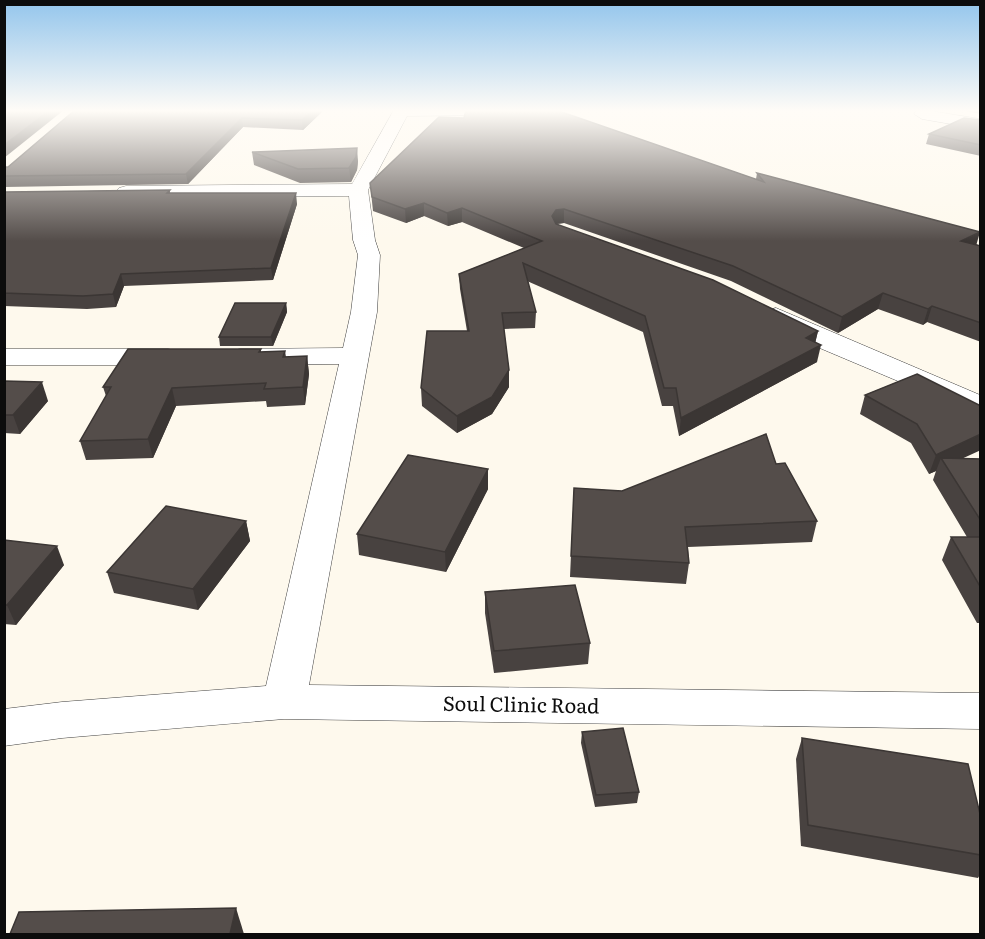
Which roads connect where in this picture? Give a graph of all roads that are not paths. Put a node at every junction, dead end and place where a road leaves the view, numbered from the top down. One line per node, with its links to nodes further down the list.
1 (377, 154): 2 (street)
2 (358, 190): 3 (street); 5 (street)
3 (110, 192)
4 (751, 304): 7 (street)
5 (353, 356): 6 (street); 8 (street)
6 (4, 357)
7 (981, 405)
8 (284, 702): 10 (street, Soul Clinic Road); 11 (street, Soul Clinic Road)
9 (4, 707): 11 (street)
10 (981, 711)
11 (62, 720): 12 (street)
12 (4, 728)

